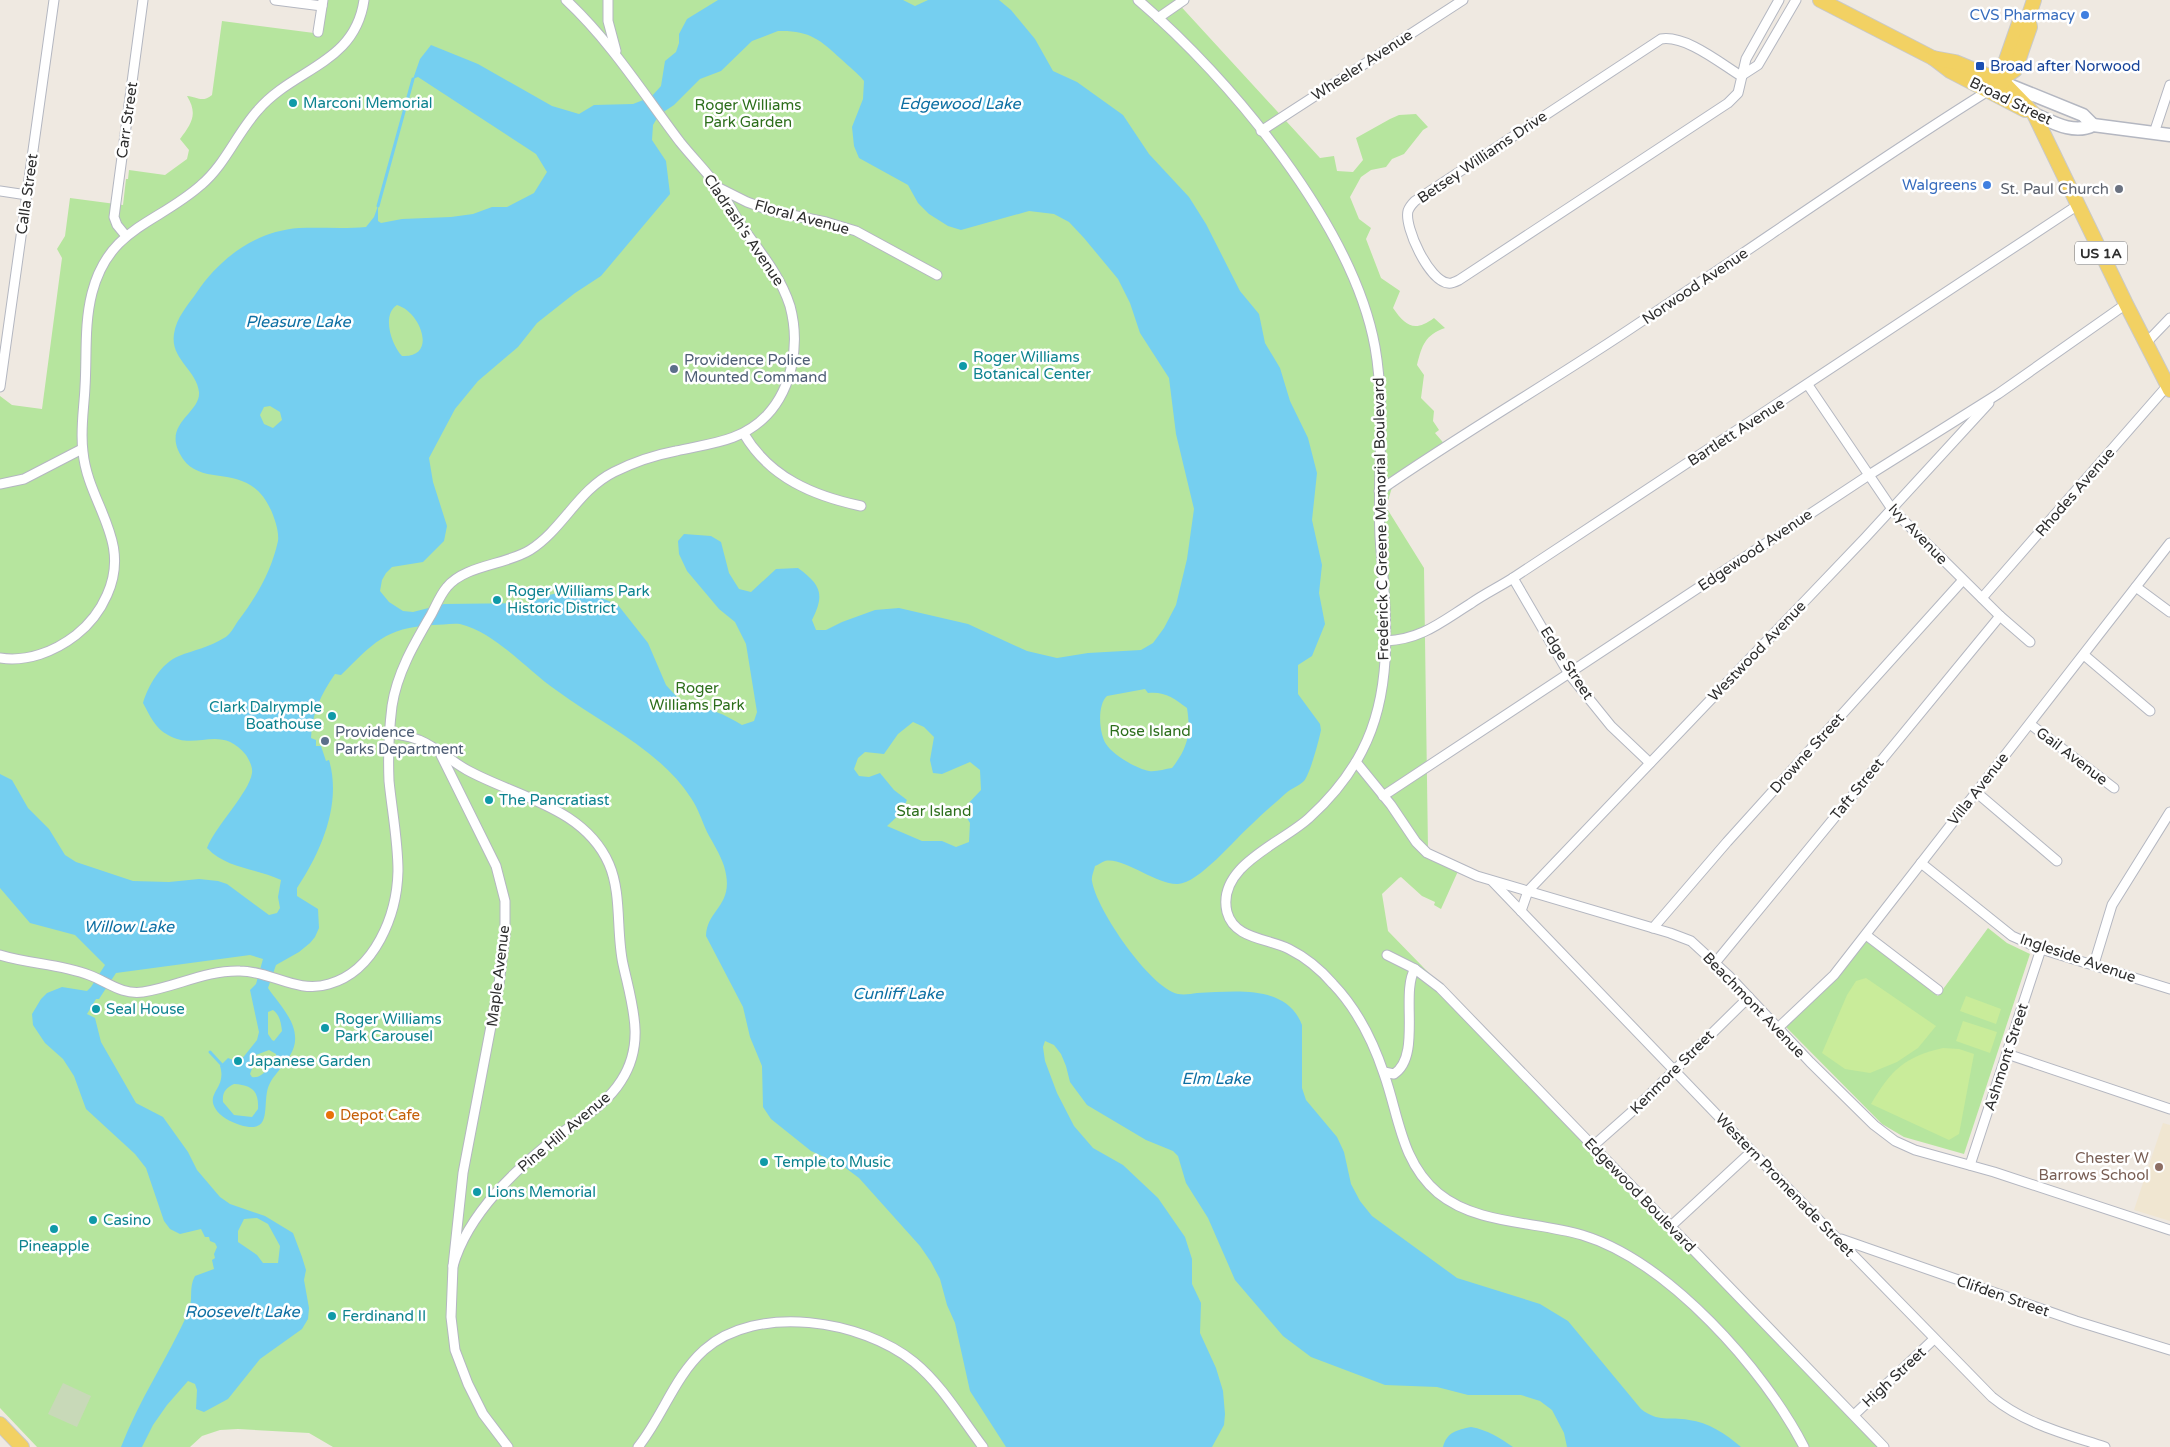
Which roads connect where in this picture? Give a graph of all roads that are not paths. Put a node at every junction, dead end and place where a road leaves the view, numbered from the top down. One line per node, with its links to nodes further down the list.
1 (54, 0): 31 (street, Calla Street)
2 (143, 0): 33 (street, Carr Street)
3 (275, 0): 14 (street)
4 (364, 0): 33 (street)
5 (566, 0): 18 (street, Cladrash's Avenue)
6 (608, 0): 18 (street, Cladrash's Avenue)
7 (1138, 0): 16 (street, Frederick C Greene Memorial Boulevard)
8 (1184, 0): 16 (street)
9 (1463, 0): 26 (street, Wheeler Avenue)
10 (1779, 0): 20 (street, Betsey Williams Drive)
11 (1796, 0): 20 (street)
12 (1820, 0): 15 (main road, Broad Street)
13 (2034, 0): 21 (main road)
14 (322, 3): 17 (street)
15 (1844, 6): 19 (main road, Broad Street)
16 (1158, 18): 26 (street, Frederick C Greene Memorial Boulevard)
17 (318, 32)
18 (617, 54): 29 (street, Cladrash's Avenue)
19 (1933, 58): 21 (main road, Broad Street); 23 (main road, Broad Street)
20 (1741, 76): 20 (street, Betsey Williams Drive)
21 (2005, 79): 23 (main road, Norwood Avenue); 24 (main road, US 1A); 25 (main road, Broad Street)
22 (2170, 85): 27 (street)
23 (1988, 91): 24 (main road, Broad Street); 46 (street, Norwood Avenue)
24 (2034, 114): 25 (main road, Broad Street); 32 (main road, US 1A)
25 (2093, 125): 27 (main road, Broad Street)
26 (1262, 131): 46 (street, Frederick C Greene Memorial Boulevard)
27 (2154, 133): 28 (main road, Broad Street)
28 (2170, 135)
29 (719, 188): 34 (street, Floral Avenue); 42 (street, Cladrash's Avenue)
30 (0, 191): 31 (street)
31 (27, 195): 39 (street, Calla Street)
32 (2078, 205): 35 (main road, US 1A); 38 (street, Bartlett Avenue)
33 (126, 236): 43 (street)
34 (937, 275)
35 (2126, 304): 37 (main road, US 1A); 41 (street, Edgewood Avenue)
36 (2170, 318): 37 (street)
37 (2147, 342): 40 (main road, US 1A)
38 (1808, 385): 44 (street, Ivy Avenue); 50 (street, Bartlett Avenue)
39 (0, 387)
40 (2169, 387): 53 (street, Rhodes Avenue)
41 (1998, 394): 44 (street, Edgewood Avenue); 48 (street, Westwood Avenue)
42 (744, 434): 47 (street); 63 (street, Cladrash's Avenue)
43 (82, 449): 45 (street); 59 (street)
44 (1869, 475): 48 (street, Ivy Avenue); 60 (street, Edgewood Avenue)
45 (0, 484)
46 (1379, 491): 56 (street, Frederick C Greene Memorial Boulevard)
47 (861, 506)
48 (1892, 509): 51 (street, Ivy Avenue); 66 (street, Westwood Avenue)
49 (2170, 543): 52 (street, Villa Avenue)
50 (1513, 578): 56 (street, Bartlett Avenue); 60 (street, Edge Street)
51 (1963, 580): 53 (street, Ivy Avenue); 76 (street, Drowne Street)
52 (2136, 586): 54 (street); 58 (street, Villa Avenue)
53 (1982, 598): 55 (street, Ivy Avenue)
54 (2170, 612)
55 (2000, 616): 57 (street, Ivy Avenue); 81 (street, Taft Street)
56 (1386, 641): 65 (street, Frederick C Greene Memorial Boulevard)
57 (2030, 642)
58 (2084, 654): 61 (street); 62 (street, Villa Avenue)
59 (0, 658)
60 (1569, 674): 66 (street, Edge Street); 69 (street, Edgewood Avenue)
61 (2150, 711)
62 (2030, 724): 67 (street, Gail Avenue); 68 (street, Villa Avenue)
63 (390, 733): 64 (street); 79 (street, Cladrash's Avenue)
64 (440, 752): 98 (street, Maple Avenue); 98 (street, Pine Hill Avenue)
65 (1356, 762): 69 (street, Beachmont Avenue); 90 (street, Frederick C Greene Memorial Boulevard)
66 (1650, 763): 74 (street, Westwood Avenue)
67 (2114, 788)
68 (1976, 792): 71 (street); 72 (street, Villa Avenue)
69 (1383, 796): 73 (street, Beachmont Avenue)
70 (2170, 812): 82 (street)
71 (2057, 862)
72 (1921, 863): 77 (street, Villa Avenue); 78 (street, Ingleside Avenue)
73 (1492, 881): 74 (street, Beachmont Avenue); 75 (street, Western Promenade Street)
74 (1528, 892): 75 (street, Westwood Avenue); 76 (street, Beachmont Avenue)
75 (1521, 911): 89 (street, Western Promenade Street)
76 (1653, 928): 81 (street, Beachmont Avenue)
77 (1866, 935): 85 (street); 87 (street, Villa Avenue)
78 (2042, 949): 82 (street, Ingleside Avenue); 88 (street, Ashmont Street)
79 (0, 955)
80 (1387, 955): 83 (street, Edgewood Boulevard)
81 (1715, 963): 86 (street, Beachmont Avenue)
82 (2094, 964): 84 (street, Ingleside Avenue)
83 (1415, 969): 90 (street); 92 (street, Edgewood Boulevard)
84 (2170, 989)
85 (1938, 990)
86 (1749, 997): 87 (street, Beachmont Avenue); 89 (street, Kenmore Street)
87 (1778, 1028): 94 (street, Beachmont Avenue)
88 (2007, 1054): 91 (street); 94 (street, Ashmont Street)
89 (1673, 1070): 92 (street, Kenmore Street); 93 (street, Western Promenade Street)
90 (1384, 1072): 103 (street, Frederick C Greene Memorial Boulevard)
91 (2170, 1109)
92 (1593, 1146): 95 (street, Edgewood Boulevard)
93 (1752, 1151): 95 (street); 97 (street, Western Promenade Street)
94 (1970, 1166): 96 (street, Beachmont Avenue)
95 (1671, 1226): 101 (street, Edgewood Boulevard)
96 (2170, 1230)
97 (1837, 1238): 99 (street, Western Promenade Street); 100 (street, Clifden Street)
98 (453, 1266): 105 (street)
99 (1934, 1339): 101 (street, High Street); 111 (street, Western Promenade Street)
100 (2170, 1350)
101 (1854, 1415): 110 (street, Edgewood Boulevard)
102 (0, 1424): 104 (main road)
103 (1798, 1436): 108 (street, Frederick C Greene Memorial Boulevard); 109 (street)
104 (22, 1447)
105 (508, 1447)
106 (638, 1447): 107 (street)
107 (983, 1447)
108 (1804, 1447)
109 (1810, 1447)
110 (1884, 1447)
111 (2105, 1447)

